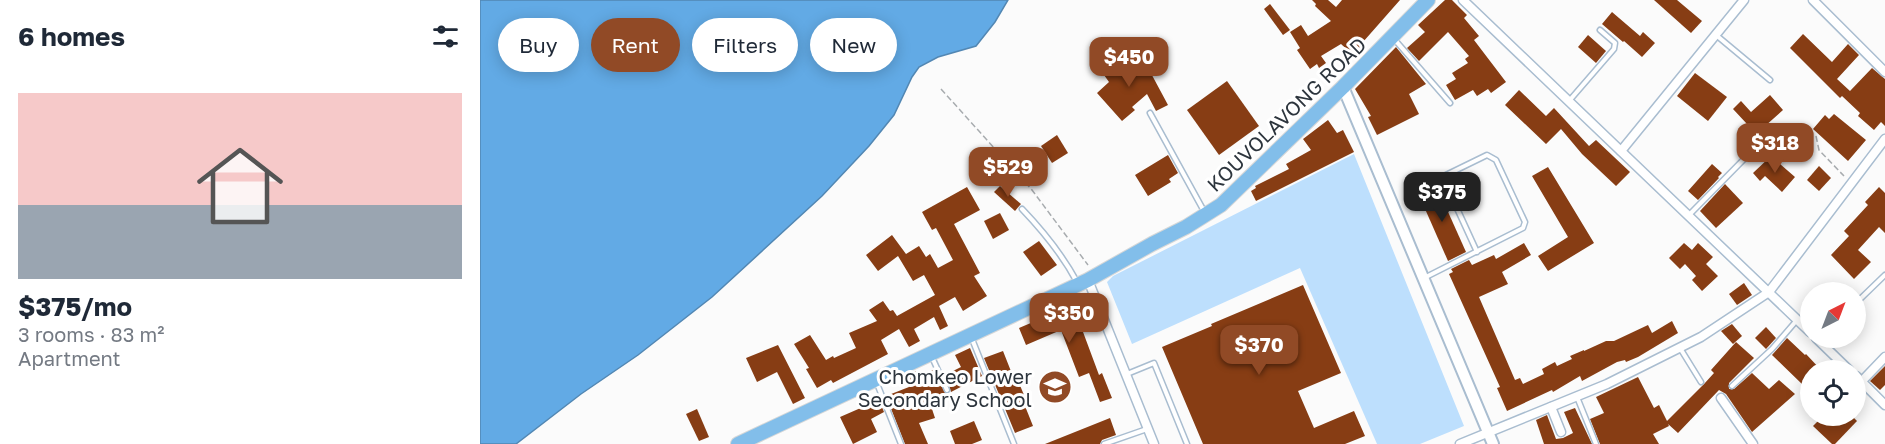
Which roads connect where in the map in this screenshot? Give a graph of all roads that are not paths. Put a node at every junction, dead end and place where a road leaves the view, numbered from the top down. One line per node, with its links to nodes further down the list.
1 (1428, 0): 7 (main road, KOUVOLAVONG ROAD)
2 (1464, 0): 11 (street)
3 (1744, 0): 6 (street)
4 (1813, 0): 8 (street)
5 (1600, 30): 11 (lane)
6 (1716, 34): 9 (lane); 15 (street)
7 (1392, 37): 10 (main road, KOUVOLAVONG ROAD); 12 (lane)
8 (1885, 72)
9 (1770, 80)
10 (1343, 87): 18 (main road, KOUVOLAVONG ROAD); 22 (street)
11 (1569, 101): 15 (street)
12 (1450, 103)
13 (1150, 113): 18 (lane)
14 (1885, 139): 24 (street)
15 (1621, 151): 19 (street)
16 (1751, 152): 19 (lane)
17 (1022, 209): 23 (lane)
18 (1206, 215): 23 (main road, KOUVOLAVONG ROAD)
19 (1689, 215): 24 (street)
20 (1477, 252): 20 (lane); 22 (lane)
21 (1885, 275): 25 (lane)
22 (1424, 279): 47 (street)
23 (1087, 280): 28 (main road, KOUVOLAVONG ROAD); 35 (street)
24 (1769, 292): 26 (street); 29 (street)
25 (1866, 293)
26 (1797, 319): 27 (street); 38 (lane)
27 (1800, 322)
28 (970, 336): 31 (main road, KOUVOLAVONG ROAD); 50 (lane)
29 (1679, 348): 37 (lane); 41 (street)
30 (1828, 348): 33 (street)
31 (931, 355): 36 (main road, KOUVOLAVONG ROAD); 40 (lane)
32 (1885, 357): 34 (street)
33 (1839, 360)
34 (1866, 372)
35 (1126, 374): 45 (street); 53 (lane)
36 (876, 381): 48 (main road, KOUVOLAVONG ROAD); 49 (lane)
37 (1701, 382)
38 (1732, 386)
39 (1866, 387): 43 (street)
40 (947, 390)
41 (1576, 396): 44 (street); 55 (lane)
42 (1721, 398): 56 (street)
43 (1885, 405)
44 (1551, 407): 46 (street); 47 (street)
45 (1148, 429): 51 (lane); 52 (street)
46 (1561, 432)
47 (1491, 439): 54 (street)
48 (742, 443)
49 (901, 444)
50 (1014, 444)
51 (1104, 444)
52 (1154, 444)
53 (1187, 444)
54 (1460, 444)
55 (1596, 444)
56 (1753, 444)

